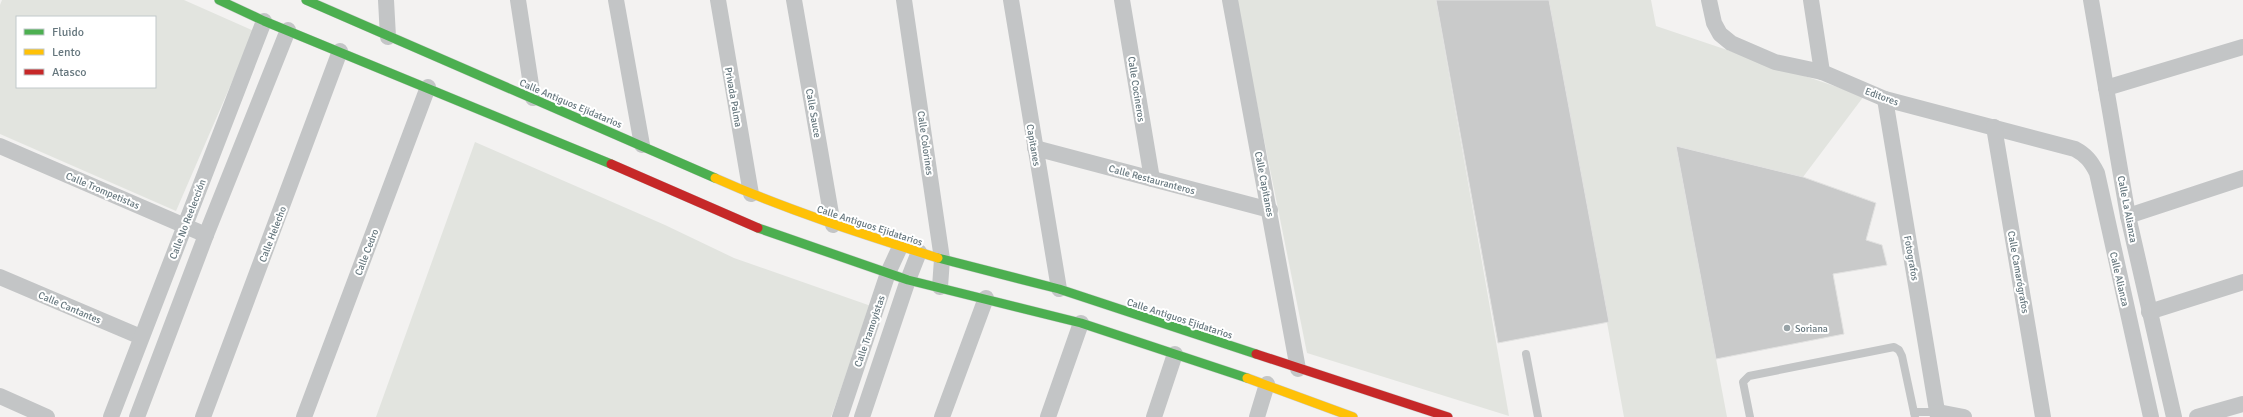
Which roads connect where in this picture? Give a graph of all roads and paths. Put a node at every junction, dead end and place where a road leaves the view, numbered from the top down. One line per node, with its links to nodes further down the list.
1 (219, 0): 15 (street)
2 (306, 0): 17 (street, Calle Antiguos Ejidatarios)
3 (386, 0): 17 (street)
4 (518, 0): 23 (street)
5 (616, 0): 26 (street)
6 (718, 0): 32 (street, Privada Palma)
7 (794, 0): 36 (street, Calle Sauce)
8 (904, 0): 40 (street, Calle Colorines)
9 (1011, 0): 28 (street, Capitanes)
10 (1122, 0): 31 (street, Calle Cocineros)
11 (1230, 0): 33 (street, Calle Capitanes)
12 (1811, 0): 20 (street)
13 (2092, 0): 22 (street, Calle La Alianza)
14 (1710, 5): 20 (street, Editores)
15 (264, 21): 16 (street); 35 (street, Calle No Reelección)
16 (288, 30): 19 (street); 37 (street)
17 (388, 37): 23 (street, Calle Antiguos Ejidatarios)
18 (2243, 47): 22 (street)
19 (340, 51): 21 (street); 62 (street, Calle Helecho)
20 (1822, 72): 24 (street, Editores)
21 (428, 87): 41 (street); 63 (street, Calle Cedro)
22 (2106, 88): 34 (street, Calle La Alianza)
23 (533, 98): 26 (street, Calle Antiguos Ejidatarios)
24 (1885, 99): 25 (street, Editores); 57 (street, Fotografos)
25 (1994, 127): 29 (street, Editores); 75 (street, Calle Camarógrafos)
26 (642, 145): 32 (street, Calle Antiguos Ejidatarios)
27 (0, 146): 35 (street, Calle Trompetistas)
28 (1034, 148): 31 (street, Calle Restauranteros); 46 (street, Capitanes)
29 (2075, 149): 76 (street, Calle Alianza)
30 (2243, 178): 34 (street)
31 (1152, 179): 33 (street, Calle Restauranteros)
32 (751, 194): 36 (street, Calle Antiguos Ejidatarios)
33 (1270, 210): 53 (street, Calle Capitanes)
34 (2128, 216): 48 (street, Calle La Alianza)
35 (184, 225): 37 (street, Calle Trompetistas); 50 (street, Calle No Reelección)
36 (833, 226): 38 (street, Calle Antiguos Ejidatarios)
37 (206, 235): 61 (street)
38 (900, 246): 39 (street, Calle Antiguos Ejidatarios); 41 (street, Calle Tramoyistas)
39 (919, 252): 40 (street, Calle Antiguos Ejidatarios); 43 (street, Calle Tramoyistas)
40 (942, 259): 45 (street, Calle Colorines); 46 (street, Calle Antiguos Ejidatarios)
41 (888, 273): 43 (street); 64 (street, Calle Tramoyistas)
42 (0, 277): 50 (street, Calle Cantantes)
43 (908, 280): 45 (street); 65 (street, Calle Tramoyistas)
44 (2243, 282): 48 (street)
45 (940, 287): 47 (street)
46 (1059, 289): 53 (street, Calle Antiguos Ejidatarios)
47 (986, 298): 49 (street); 66 (street)
48 (2149, 312): 77 (street, Calle La Alianza)
49 (1081, 323): 51 (street); 67 (street)
50 (141, 337): 60 (street, Calle No Reelección)
51 (1175, 354): 54 (street); 68 (street)
52 (1526, 354): 72 (lane)
53 (1298, 369): 71 (street, Calle Antiguos Ejidatarios)
54 (1267, 384): 69 (street); 70 (street)
55 (0, 396): 59 (street)
56 (2243, 404): 78 (street)
57 (1938, 414): 58 (lane); 74 (street)
58 (1914, 415): 73 (lane)
59 (47, 417)
60 (110, 417)
61 (137, 417)
62 (203, 417)
63 (304, 417)
64 (840, 417)
65 (862, 417)
66 (942, 417)
67 (1048, 417)
68 (1154, 417)
69 (1257, 417)
70 (1353, 417)
71 (1448, 417)
72 (1538, 417)
73 (1750, 417)
74 (1964, 417)
75 (2043, 417)
76 (2151, 417)
77 (2174, 417)
78 (2197, 417)

